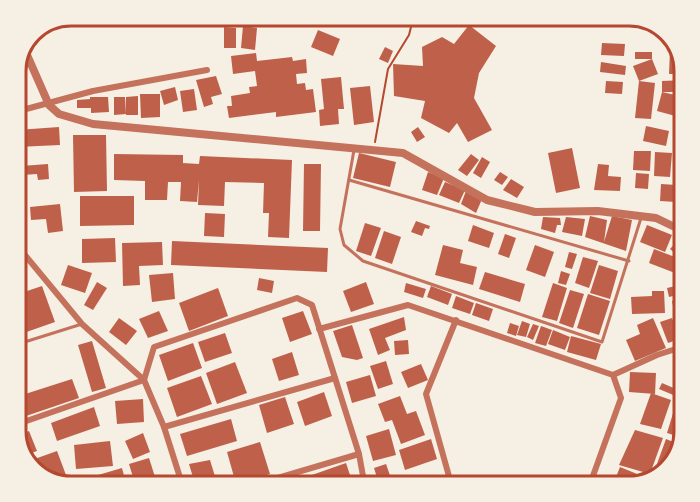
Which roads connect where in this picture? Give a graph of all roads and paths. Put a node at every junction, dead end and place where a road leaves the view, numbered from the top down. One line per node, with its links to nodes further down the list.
1 (411, 26): 7 (path)
2 (28, 57): 4 (street)
3 (207, 70): 4 (street)
4 (49, 105): 5 (street); 6 (street)
5 (26, 110)
6 (354, 150): 7 (street); 8 (lane)
7 (373, 151): 9 (street)
8 (349, 180): 12 (lane); 12 (lane)
9 (642, 217): 10 (street); 12 (lane)
10 (674, 227)
11 (26, 256): 14 (street)
12 (630, 261)
13 (456, 320): 15 (street); 18 (street); 27 (street)
14 (82, 324): 16 (lane); 20 (street)
15 (319, 329): 19 (street); 20 (street)
16 (26, 342)
17 (674, 350): 18 (street)
18 (612, 375): 28 (street)
19 (335, 378): 22 (street); 23 (street)
20 (144, 380): 21 (street); 22 (street)
21 (26, 421)
22 (164, 427): 24 (street)
23 (359, 454): 25 (street); 26 (street)
24 (180, 476)
25 (284, 476)
26 (363, 476)
27 (449, 476)
28 (593, 476)

